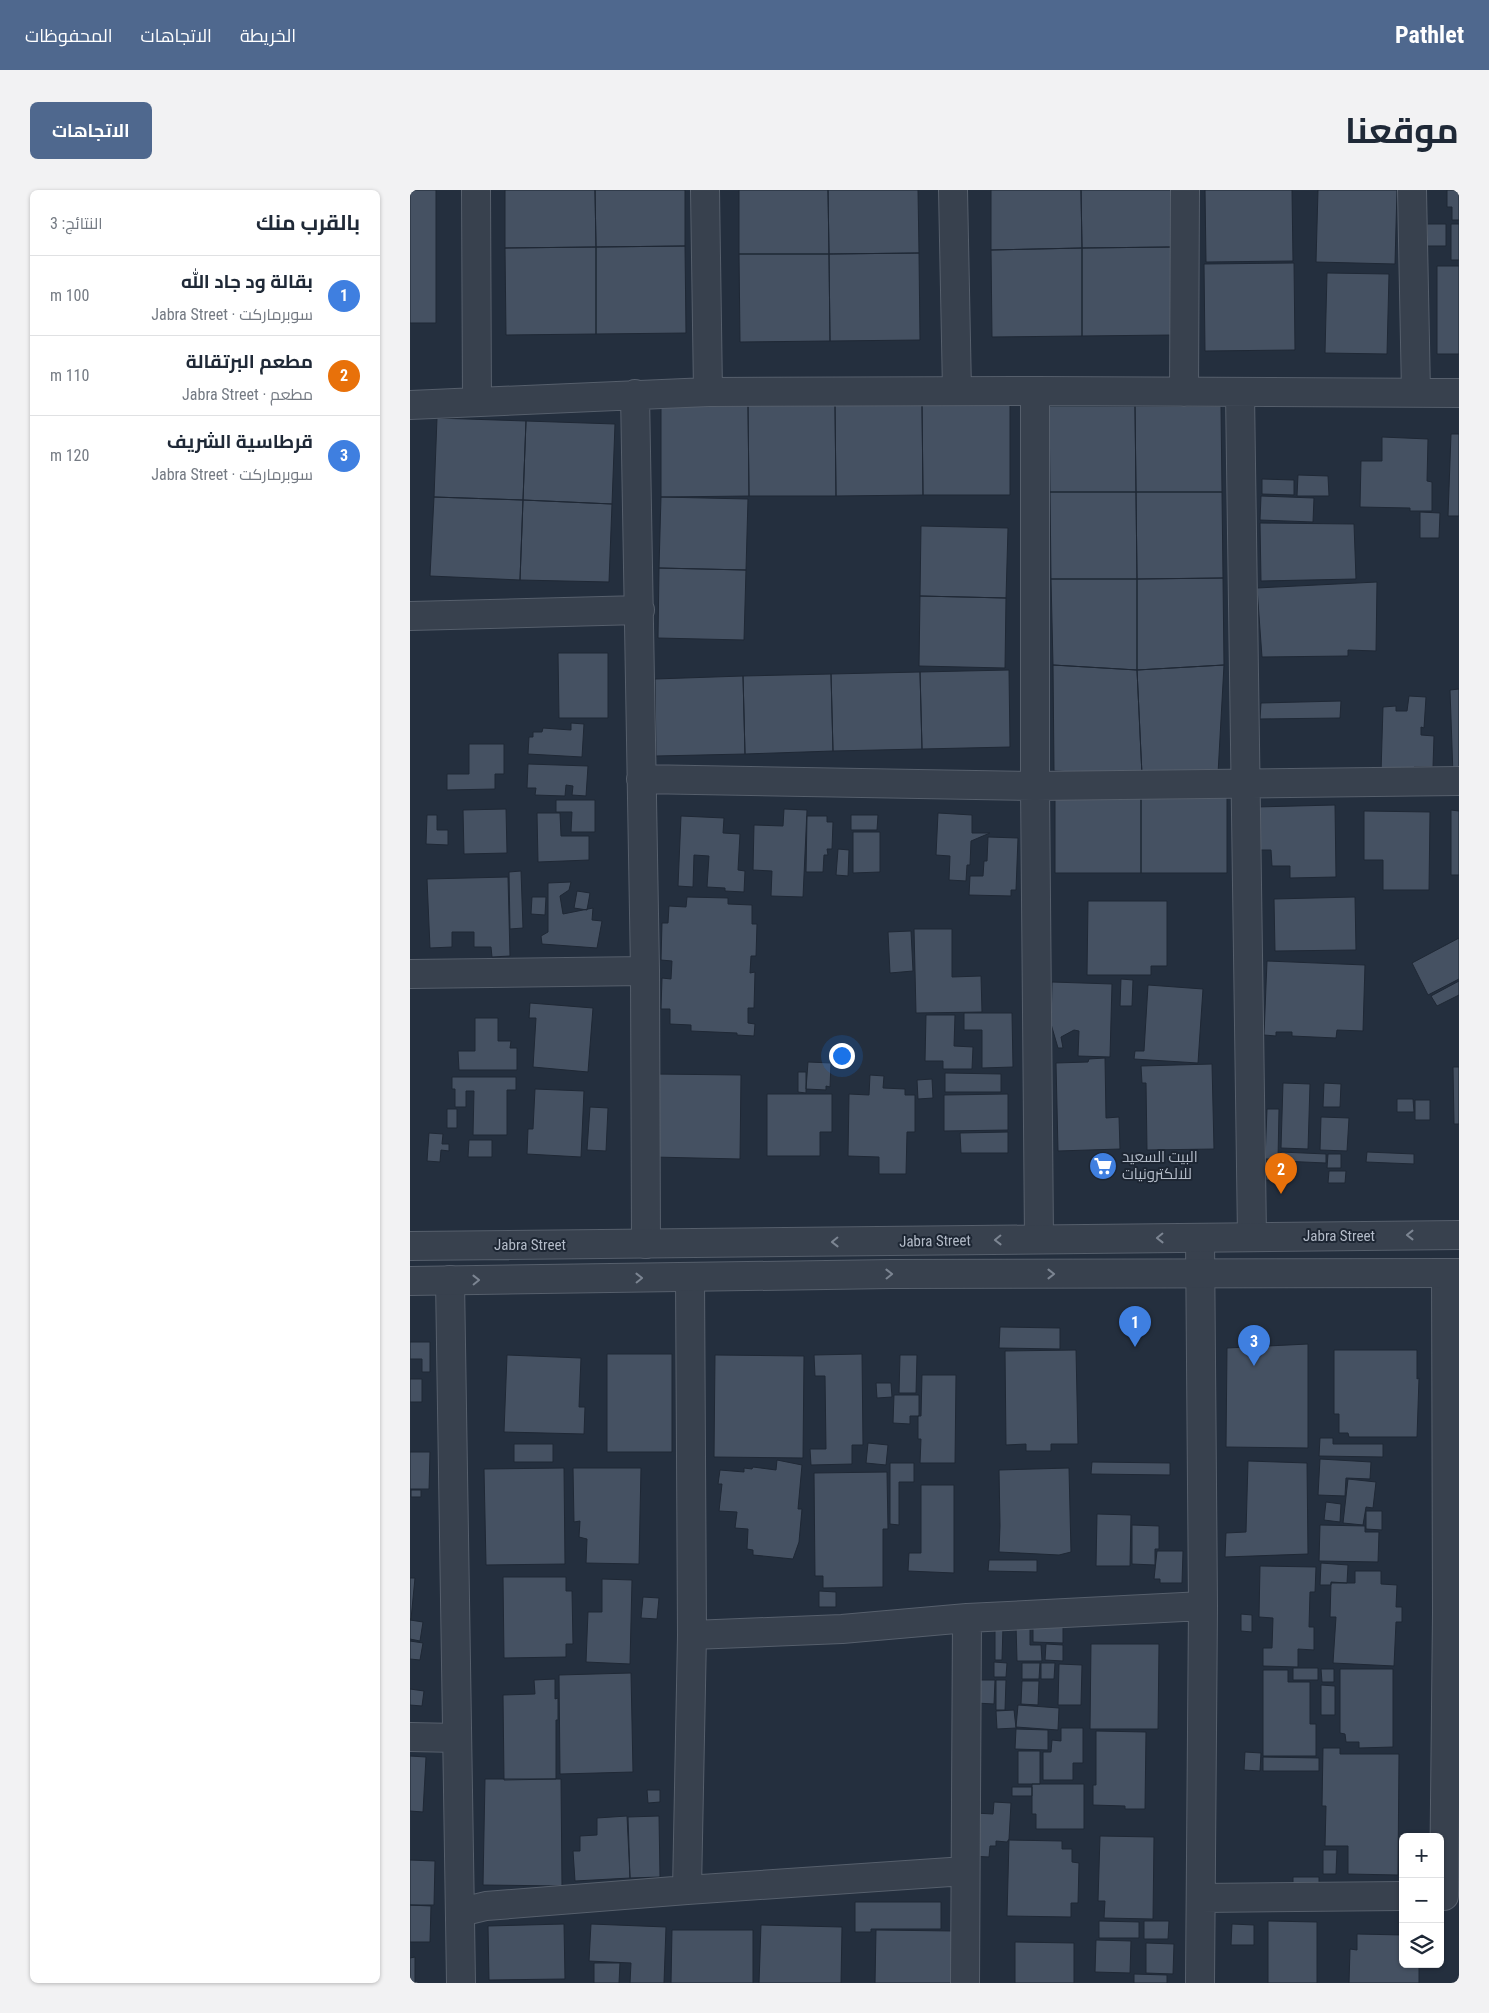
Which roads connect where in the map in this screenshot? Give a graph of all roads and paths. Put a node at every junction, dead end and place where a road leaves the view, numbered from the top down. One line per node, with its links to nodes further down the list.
1 (476, 190): 14 (street)
2 (705, 190): 8 (street)
3 (953, 190): 7 (street)
4 (1185, 190): 9 (street)
5 (1412, 190): 11 (street)
6 (1035, 390): 7 (street); 9 (street); 21 (street)
7 (957, 391): 8 (street)
8 (708, 392): 13 (street)
9 (1184, 392): 10 (street)
10 (1240, 393): 11 (street); 20 (street)
11 (1416, 393): 12 (street)
12 (1459, 393)
13 (635, 394): 14 (street); 16 (street)
14 (477, 401): 15 (street)
15 (410, 405)
16 (640, 610): 17 (street); 18 (street)
17 (410, 616)
18 (640, 779): 21 (street); 22 (street)
19 (1459, 781): 20 (street)
20 (1246, 783): 21 (street); 25 (street)
21 (1035, 786): 27 (street)
22 (645, 971): 23 (street); 28 (street)
23 (410, 974)
24 (1459, 1235): 25 (street, Jabra Street, one-way to 25)
25 (1252, 1236): 26 (street, Jabra Street)
26 (1200, 1238): 27 (street, Jabra Street, one-way to 27); 30 (street)
27 (1038, 1239): 28 (street, Jabra Street, one-way to 28)
28 (646, 1244): 29 (street, Jabra Street)
29 (410, 1246)
30 (1201, 1273): 31 (street); 32 (street, one-way to 30); 35 (street)
31 (1453, 1273): 36 (street)
32 (690, 1278): 33 (street, one-way to 32); 38 (street)
33 (450, 1280): 34 (street); 40 (street)
34 (410, 1281)
35 (1203, 1606): 37 (street); 45 (street)
36 (1453, 1613): 44 (street)
37 (967, 1618): 38 (street); 41 (street)
38 (692, 1635): 42 (street)
39 (410, 1737): 40 (street)
40 (457, 1738): 46 (street)
41 (965, 1871): 42 (street); 48 (street)
42 (688, 1890): 46 (street)
43 (1399, 1896): 45 (street)
44 (1448, 1896)
45 (1201, 1898): 49 (street)
46 (461, 1912): 47 (street)
47 (461, 1983)
48 (965, 1983)
49 (1200, 1983)

